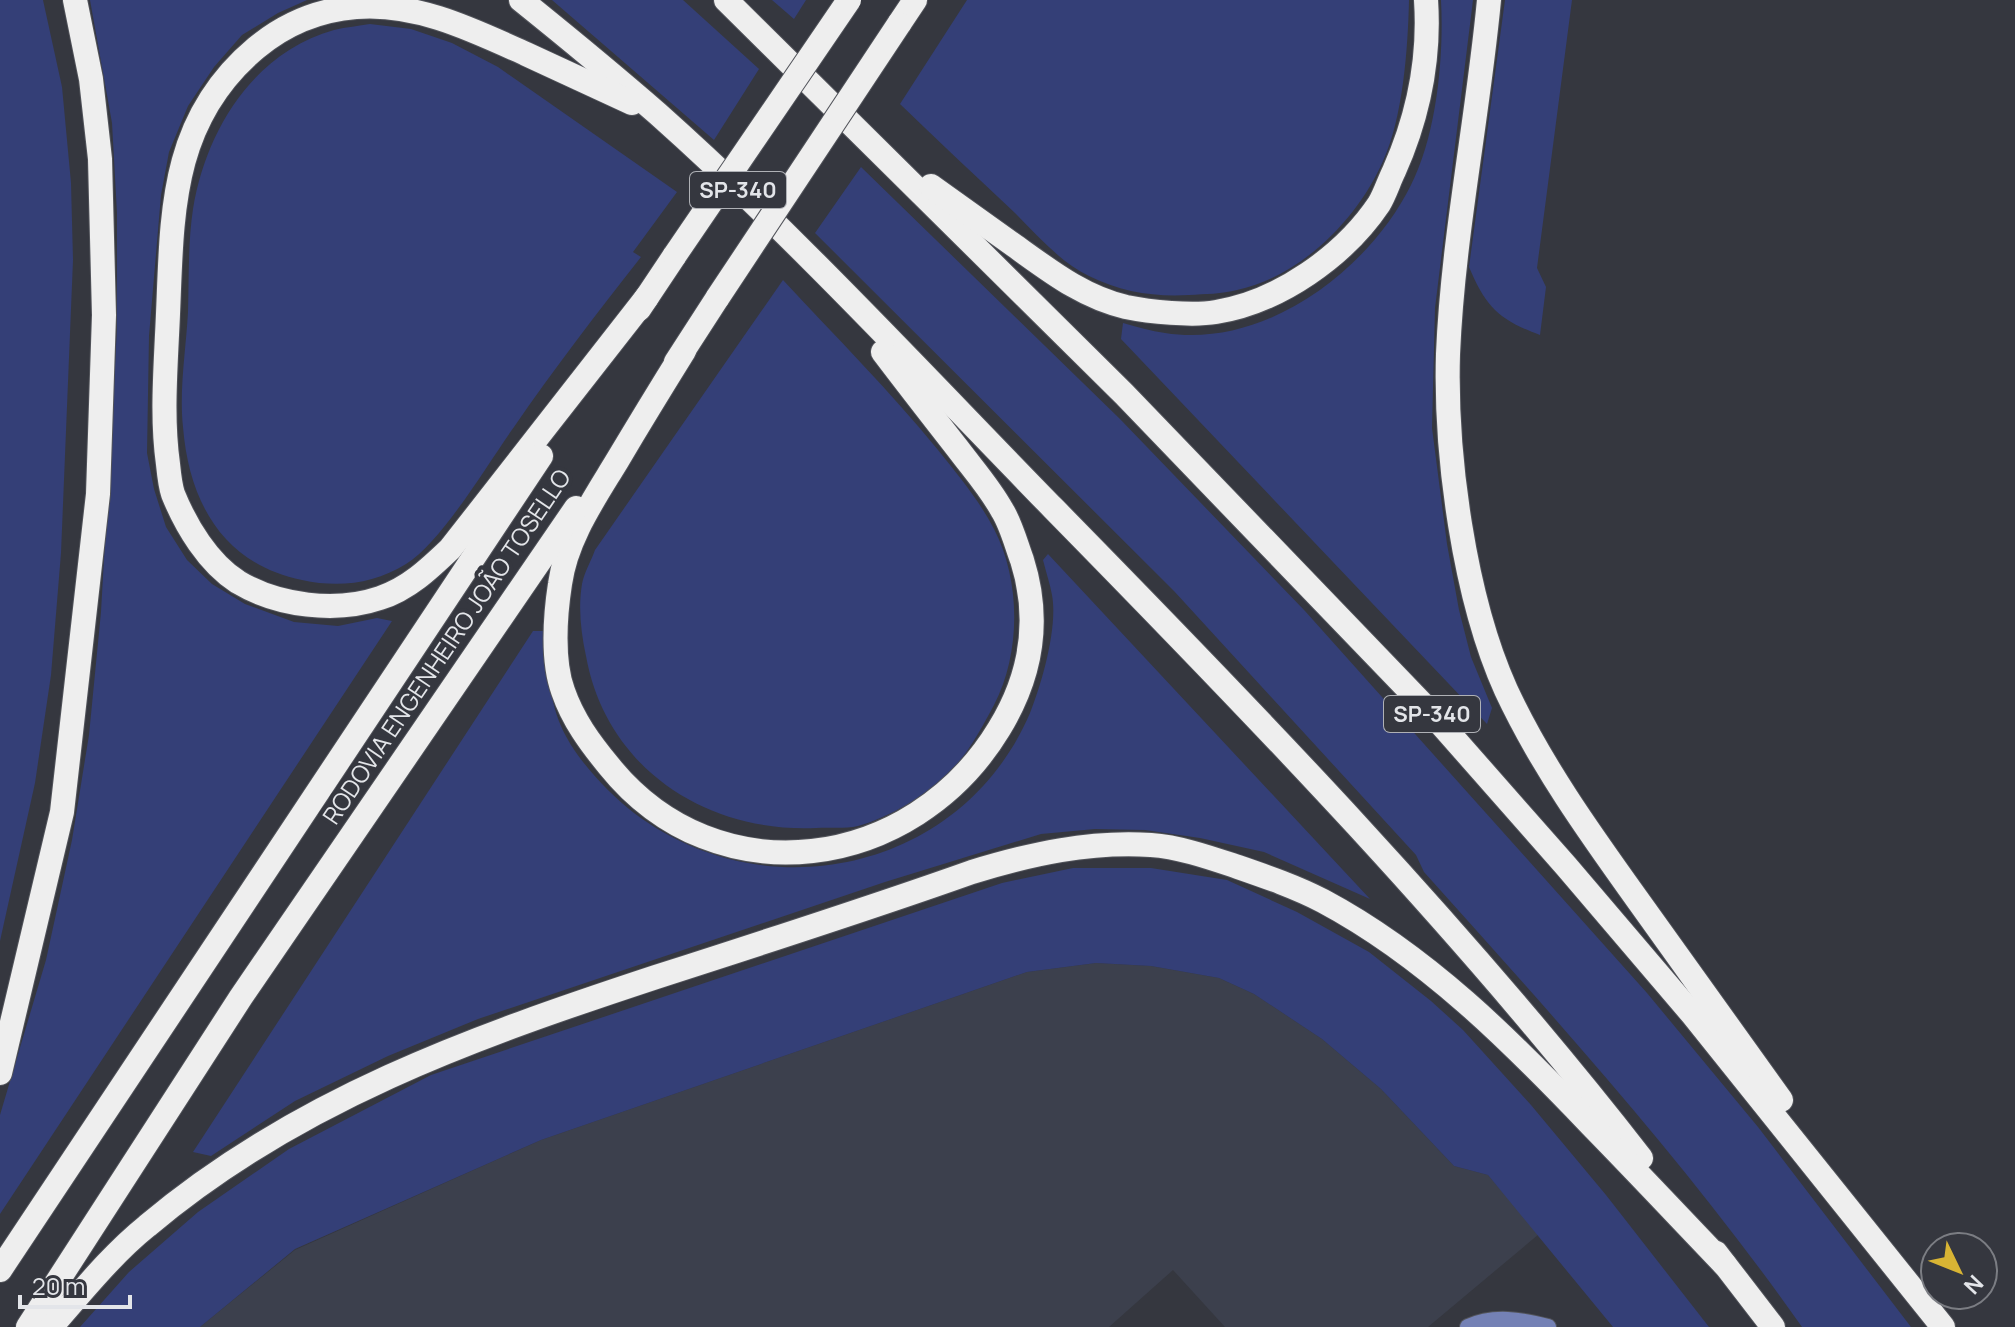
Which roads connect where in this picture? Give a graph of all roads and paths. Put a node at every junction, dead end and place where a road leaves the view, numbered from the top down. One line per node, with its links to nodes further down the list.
1 (75, 0): 13 (highway)
2 (521, 0): 8 (highway, SP-340)
3 (726, 0): 9 (highway, SP-340)
4 (849, 0): 11 (highway, RODOVIA ENGENHEIRO JOÃO TOSELLO, bridge)
5 (915, 0): 12 (highway, RODOVIA ENGENHEIRO JOÃO TOSELLO, bridge)
6 (1426, 0): 9 (highway)
7 (1489, 0): 16 (highway)
8 (659, 115): 10 (highway, SP-340); 11 (highway)
9 (873, 144): 16 (highway, SP-340)
10 (816, 265): 12 (highway); 14 (highway, SP-340)
11 (647, 297): 15 (highway, RODOVIA ENGENHEIRO JOÃO TOSELLO)
12 (684, 351): 17 (highway, RODOVIA ENGENHEIRO JOÃO TOSELLO)
13 (0, 1073)
14 (1725, 1265): 18 (highway); 21 (highway, SP-340)
15 (0, 1270)
16 (1942, 1325)
17 (28, 1327)
18 (51, 1327)
19 (1468, 1327): 20 (lane)
20 (1548, 1327)
21 (1773, 1327)

